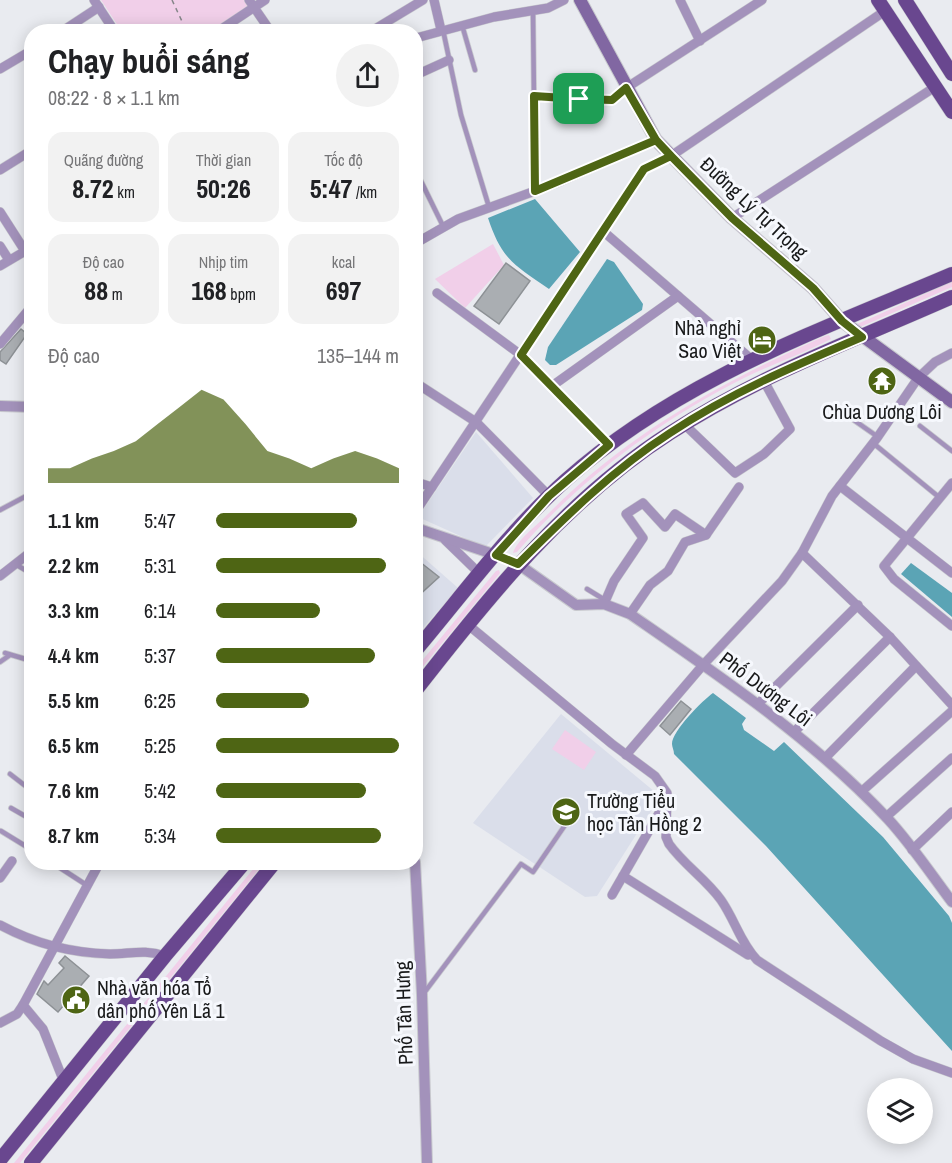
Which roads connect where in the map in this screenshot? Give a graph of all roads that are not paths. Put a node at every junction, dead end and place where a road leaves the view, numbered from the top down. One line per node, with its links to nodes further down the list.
1 (265, 0): 10 (street)
2 (423, 0): 17 (street)
3 (434, 0): 19 (street)
4 (564, 0): 12 (street)
5 (580, 0): 29 (main road, Đường Lý Tự Trọng)
6 (680, 0): 21 (street)
7 (762, 0): 21 (street)
8 (905, 0): 26 (main road)
9 (97, 4): 13 (street); 14 (street)
10 (251, 4): 15 (street); 16 (street)
11 (881, 6): 28 (main road); 34 (street)
12 (533, 10): 18 (street); 30 (lane)
13 (71, 24)
14 (110, 24)
15 (227, 24)
16 (265, 24)
17 (383, 24)
18 (462, 25): 19 (street); 25 (lane)
19 (442, 30): 20 (street); 23 (lane)
20 (423, 36)
21 (700, 41): 29 (street)
22 (24, 55): 24 (street)
23 (450, 60): 27 (street); 38 (lane)
24 (0, 69)
25 (475, 70)
26 (951, 71)
27 (423, 72)
28 (935, 87): 31 (main road); 40 (street)
29 (626, 88): 30 (street); 32 (main road, Đường Lý Tự Trọng)
30 (534, 96): 37 (lane)
31 (952, 112)
32 (656, 140): 34 (main road, Đường Lý Tự Trọng); 37 (street)
33 (24, 155): 35 (street)
34 (671, 156): 40 (main road, Đường Lý Tự Trọng); 42 (street)
35 (0, 170)
36 (423, 185): 41 (lane)
37 (535, 191): 38 (street)
38 (489, 208): 41 (street)
39 (0, 212): 44 (street)
40 (732, 218): 54 (main road, Đường Lý Tự Trọng)
41 (443, 226): 43 (street)
42 (604, 232): 51 (street); 58 (street)
43 (423, 239)
44 (24, 244)
45 (0, 246): 47 (street)
46 (24, 251): 47 (street)
47 (9, 260): 48 (street)
48 (0, 266)
49 (952, 274): 54 (main road)
50 (437, 293): 58 (street)
51 (678, 296): 59 (street); 62 (street)
52 (952, 297): 55 (main road)
53 (24, 316): 56 (street)
54 (842, 321): 55 (main road, Đường Lý Tự Trọng); 59 (main road)
55 (862, 337): 60 (main road, Đường Lý Tự Trọng); 61 (main road)
56 (0, 344)
57 (952, 353): 60 (street)
58 (521, 355): 62 (street); 68 (street)
59 (751, 359): 72 (main road)
60 (918, 378): 64 (main road, Đường Lý Tự Trọng); 71 (street)
61 (764, 381): 69 (main road); 69 (street)
62 (552, 386): 72 (street)
63 (423, 389): 68 (street)
64 (952, 402)
65 (0, 406): 66 (street)
66 (24, 407)
67 (838, 409): 71 (lane)
68 (476, 422): 77 (street); 79 (street)
69 (684, 424): 92 (main road)
70 (920, 426): 73 (lane)
71 (876, 440): 76 (street); 81 (lane)
72 (609, 445): 79 (main road)
73 (952, 451)
74 (952, 483): 81 (street)
75 (423, 484): 77 (street)
76 (840, 486): 86 (street); 88 (street)
77 (432, 487): 82 (street)
78 (739, 488): 85 (street)
79 (549, 496): 89 (main road)
80 (24, 497): 83 (lane)
81 (940, 498): 86 (street)
82 (423, 500)
83 (0, 510)
84 (423, 531): 87 (street)
85 (706, 535): 98 (street); 100 (street)
86 (906, 538): 94 (street); 102 (street)
87 (445, 540): 89 (street); 95 (street)
88 (802, 553): 99 (street); 107 (street)
89 (496, 555): 92 (main road); 95 (main road)
90 (24, 557): 91 (street)
91 (15, 564): 93 (lane); 96 (street)
92 (518, 564): 98 (street, Phố Dương Lôi); 101 (main road)
93 (24, 569)
94 (952, 573)
95 (480, 574): 104 (main road)
96 (0, 576)
97 (587, 589): 98 (lane)
98 (604, 602): 100 (street, Phố Dương Lôi)
99 (858, 605): 103 (street); 110 (street)
100 (630, 614): 107 (street, Phố Dương Lôi)
101 (467, 624): 109 (main road); 114 (street)
102 (952, 626)
103 (890, 637): 108 (street); 113 (street)
104 (423, 642)
105 (24, 659): 106 (lane)
106 (0, 662)
107 (703, 665): 110 (street, Phố Dương Lôi); 114 (street)
108 (916, 666): 111 (street); 115 (street)
109 (423, 681)
110 (758, 704): 113 (street, Phố Dương Lôi)
111 (952, 705)
112 (952, 711): 119 (street)
113 (794, 732): 115 (street, Phố Dương Lôi)
114 (626, 755): 120 (street)
115 (825, 758): 119 (street, Phố Dương Lôi)
116 (952, 758): 125 (street)
117 (10, 774): 118 (lane)
118 (24, 785)
119 (861, 792): 125 (street, Phố Dương Lôi)
120 (667, 799): 135 (street); 143 (street)
121 (10, 808): 124 (lane)
122 (574, 812): 144 (lane)
123 (952, 812): 128 (street)
124 (24, 816)
125 (886, 817): 128 (street, Phố Dương Lôi)
126 (1, 831): 127 (lane)
127 (24, 845)
128 (912, 850): 138 (street, Phố Dương Lôi)
129 (12, 861): 136 (street)
130 (63, 870): 137 (lane)
131 (96, 870): 137 (street)
132 (238, 870): 142 (main road)
133 (269, 870): 150 (main road)
134 (415, 870): 144 (street, Phố Tân Hưng)
135 (623, 876): 139 (street); 143 (street)
136 (0, 878)
137 (88, 886): 141 (street)
138 (950, 894)
139 (612, 896)
140 (0, 925): 141 (street)
141 (56, 948): 142 (street); 145 (street)
142 (165, 956): 148 (main road)
143 (757, 960): 147 (street)
144 (422, 995): 151 (street, Phố Tân Hưng)
145 (23, 1005): 146 (street); 148 (street)
146 (0, 1023)
147 (952, 1073)
148 (64, 1082): 149 (main road)
149 (0, 1160)
150 (31, 1163)
151 (426, 1163)

